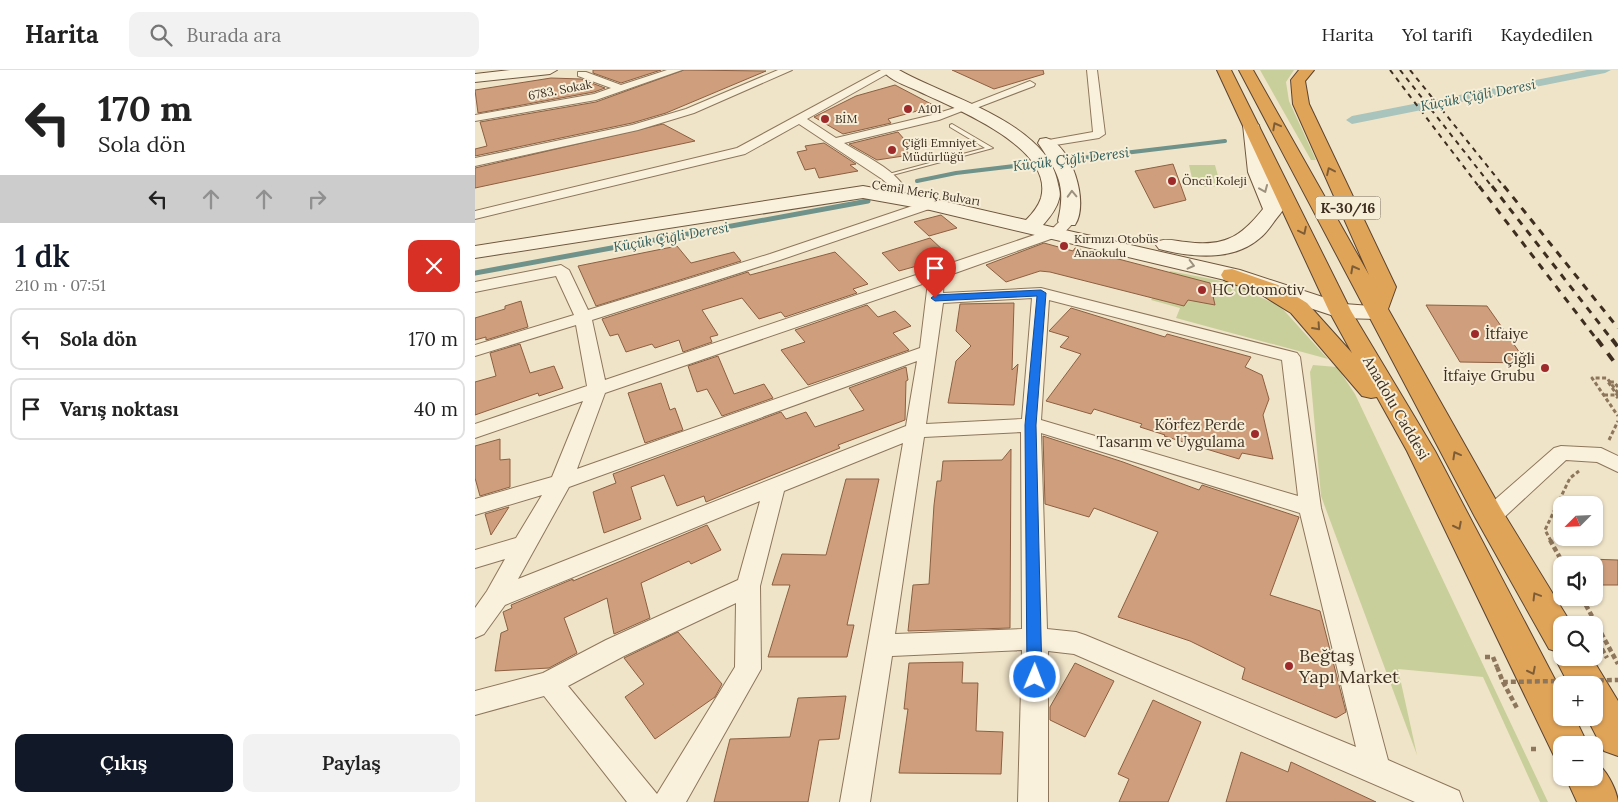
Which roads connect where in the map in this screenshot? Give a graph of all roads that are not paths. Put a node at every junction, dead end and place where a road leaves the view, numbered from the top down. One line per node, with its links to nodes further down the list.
1 (550, 70): 12 (main road)
2 (677, 70): 14 (street, 6783. Sokak)
3 (787, 70): 23 (street)
4 (889, 70): 16 (main road); 18 (street)
5 (906, 70): 16 (main road)
6 (1092, 70): 22 (street)
7 (1213, 70): 15 (highway)
8 (1224, 70): 15 (highway, Anadolu Caddesi)
9 (1246, 70): 38 (highway, Anadolu Caddesi, one-way to 9)
10 (1307, 70): 38 (highway, K-30/16, one-way to 10)
11 (582, 74): 14 (street)
12 (475, 78)
13 (1030, 84): 16 (street)
14 (622, 90): 17 (street, 6783. Sokak)
15 (1234, 90): 19 (highway, Anadolu Caddesi)
16 (969, 106): 21 (street); 22 (main road)
17 (475, 118)
18 (799, 119): 21 (street); 27 (street)
19 (1251, 125): 29 (main road, Cemil Meriç Bulvarı, one-way to 29); 37 (highway, Anadolu Caddesi, one-way to 37)
20 (952, 126): 25 (lane)
21 (833, 142): 25 (street)
22 (1045, 150): 24 (main road)
23 (475, 162)
24 (1056, 170): 28 (main road); 29 (main road, one-way to 24)
25 (891, 185): 26 (main road, Cemil Meriç Bulvarı); 28 (main road, Cemil Meriç Bulvarı); 30 (main road, Cemil Meriç Bulvarı); 31 (main road, Cemil Meriç Bulvarı)
26 (930, 204): 28 (main road, Cemil Meriç Bulvarı); 39 (street)
27 (475, 215)
28 (1037, 221): 29 (main road, Cemil Meriç Bulvarı)
29 (1062, 226): 32 (street); 33 (main road, Cemil Meriç Bulvarı, one-way to 33)
30 (475, 242)
31 (475, 252)
32 (936, 274): 36 (street); 42 (street)
33 (1232, 275): 37 (main road, Cemil Meriç Bulvarı); 46 (highway, one-way to 46)
34 (475, 287): 39 (street)
35 (1041, 293): 36 (street); 43 (street); 51 (street)
36 (935, 298): 40 (street)
37 (1340, 310): 38 (main road, Cemil Meriç Bulvarı); 46 (highway, Anadolu Caddesi)
38 (1377, 312): 52 (highway, Anadolu Caddesi, one-way to 38)
39 (583, 317): 41 (street); 42 (street)
40 (928, 350): 45 (street); 48 (street)
41 (475, 351)
42 (597, 388): 44 (street); 48 (street)
43 (1031, 425): 45 (street); 51 (street); 59 (street)
44 (475, 431)
45 (913, 432): 49 (street); 60 (street)
46 (1421, 451): 64 (highway, Anadolu Caddesi, one-way to 64)
47 (1609, 460): 52 (street)
48 (561, 482): 50 (street); 53 (street)
49 (775, 485): 55 (street); 56 (street)
50 (475, 507)
51 (1310, 508): 66 (street)
52 (1490, 517): 57 (highway, Anadolu Caddesi, one-way to 52)
53 (524, 544): 54 (street); 56 (street)
54 (475, 559)
55 (748, 586): 61 (street); 69 (street)
56 (496, 598): 58 (street)
57 (1553, 624)
58 (475, 627)
59 (1035, 639): 60 (street); 66 (street); 71 (street)
60 (879, 646): 70 (street)
61 (549, 683): 62 (street); 68 (street)
62 (475, 703)
63 (1603, 710): 65 (highway)
64 (1564, 736)
65 (1618, 738)
66 (1376, 768): 72 (street)
67 (1590, 786): 73 (highway)
68 (645, 802)
69 (669, 802)
70 (855, 802)
71 (1033, 802)
72 (1448, 802)
73 (1599, 802)

